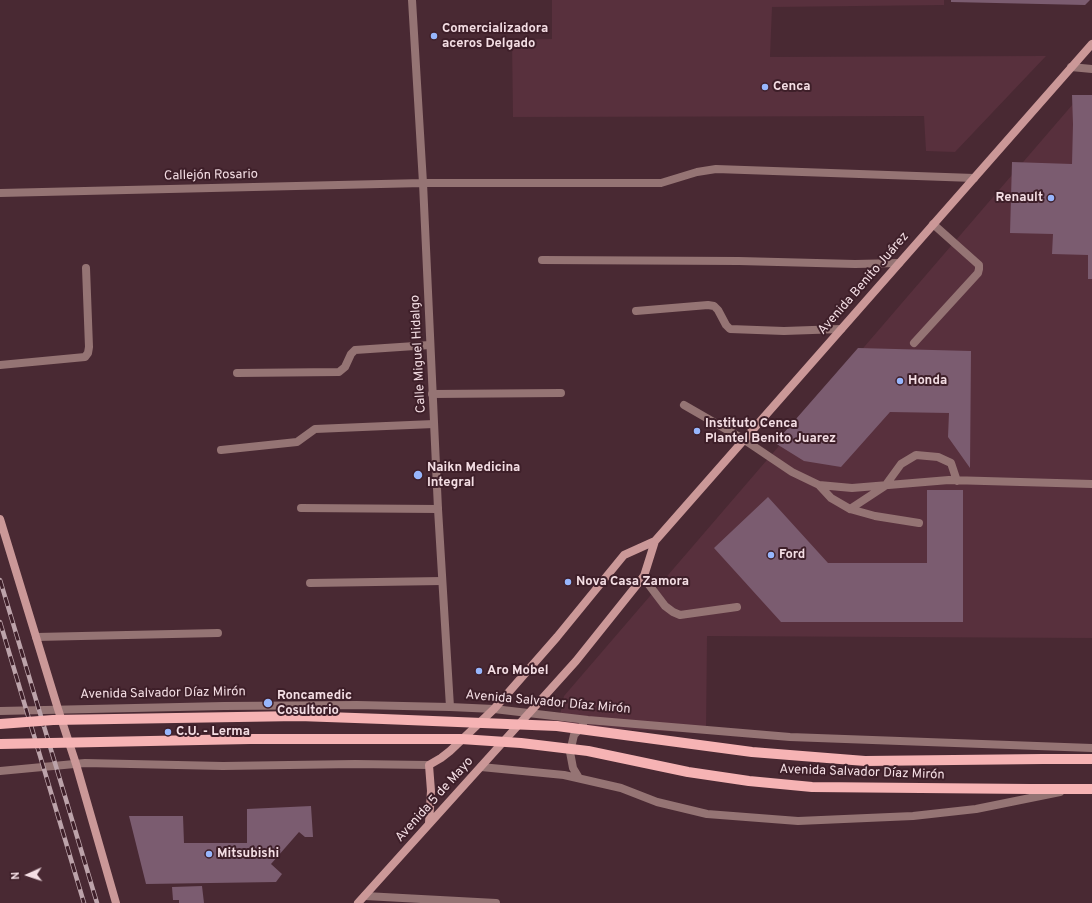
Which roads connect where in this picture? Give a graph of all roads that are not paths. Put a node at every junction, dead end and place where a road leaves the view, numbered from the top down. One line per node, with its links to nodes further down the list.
1 (412, 0): 6 (street, Calle Miguel Hidalgo)
2 (1091, 47): 3 (main road, Avenida Benito Juárez)
3 (1071, 67): 4 (street); 5 (main road, Avenida Benito Juárez)
4 (1092, 69)
5 (974, 178): 6 (street, Callejón Rosario); 8 (main road, Avenida Benito Juárez)
6 (423, 183): 7 (street, Callejón Rosario); 15 (street, Calle Miguel Hidalgo)
7 (0, 193)
8 (933, 224): 10 (main road, Avenida Benito Juárez); 14 (street)
9 (542, 260): 10 (street)
10 (899, 262): 13 (main road, Avenida Benito Juárez)
11 (86, 268): 16 (street)
12 (636, 311): 13 (street)
13 (841, 329): 22 (main road, Avenida Benito Juárez)
14 (914, 343)
15 (430, 345): 17 (street); 19 (street, Calle Miguel Hidalgo)
16 (0, 364)
17 (237, 373)
18 (561, 393): 19 (street)
19 (432, 394): 21 (street, Calle Miguel Hidalgo)
20 (684, 405): 22 (street)
21 (434, 424): 23 (street); 29 (street, Calle Miguel Hidalgo)
22 (743, 439): 26 (street); 33 (main road, Avenida Benito Juárez)
23 (220, 450)
24 (957, 481): 25 (street); 27 (street); 27 (street)
25 (1092, 484)
26 (819, 485): 27 (street); 30 (street)
27 (885, 486): 30 (street)
28 (301, 508): 29 (street)
29 (438, 509): 35 (street, Calle Miguel Hidalgo)
30 (850, 510): 32 (street)
31 (0, 519): 39 (main road)
32 (919, 523)
33 (655, 541): 34 (main road, Avenida Benito Juárez); 42 (main road, Avenida Benito Juárez)
34 (643, 577): 37 (street); 44 (main road, Avenida Benito Juárez)
35 (442, 581): 36 (street); 40 (street, Calle Miguel Hidalgo)
36 (310, 583)
37 (737, 607)
38 (218, 633): 39 (street)
39 (36, 637): 41 (main road)
40 (450, 707): 41 (street, Avenida Salvador Díaz Mirón); 42 (street, Avenida Salvador Díaz Mirón)
41 (58, 709): 43 (street, Avenida Salvador Díaz Mirón); 50 (main road)
42 (494, 709): 44 (street, Avenida Salvador Díaz Mirón); 51 (main road, Avenida Benito Juárez)
43 (0, 710)
44 (530, 713): 45 (street, Avenida Salvador Díaz Mirón); 52 (main road, Avenida 5 de Mayo)
45 (588, 720): 48 (street, Avenida Salvador Díaz Mirón); 54 (street)
46 (0, 724): 49 (main road, Avenida Salvador Díaz Mirón, bridge)
47 (0, 744): 55 (main road, Avenida Salvador Díaz Mirón, bridge)
48 (1092, 748)
49 (1092, 759)
50 (76, 764): 51 (street); 53 (street); 59 (main road)
51 (429, 764): 57 (main road)
52 (481, 767): 54 (street); 57 (main road, Avenida 5 de Mayo)
53 (0, 771)
54 (579, 778): 55 (street)
55 (1075, 789): 56 (main road, Avenida Salvador Díaz Mirón)
56 (1092, 789)
57 (429, 823): 58 (main road, Avenida 5 de Mayo)
58 (364, 896): 60 (main road, Avenida 5 de Mayo); 61 (street)
59 (116, 903)
60 (358, 903)
61 (496, 903)

